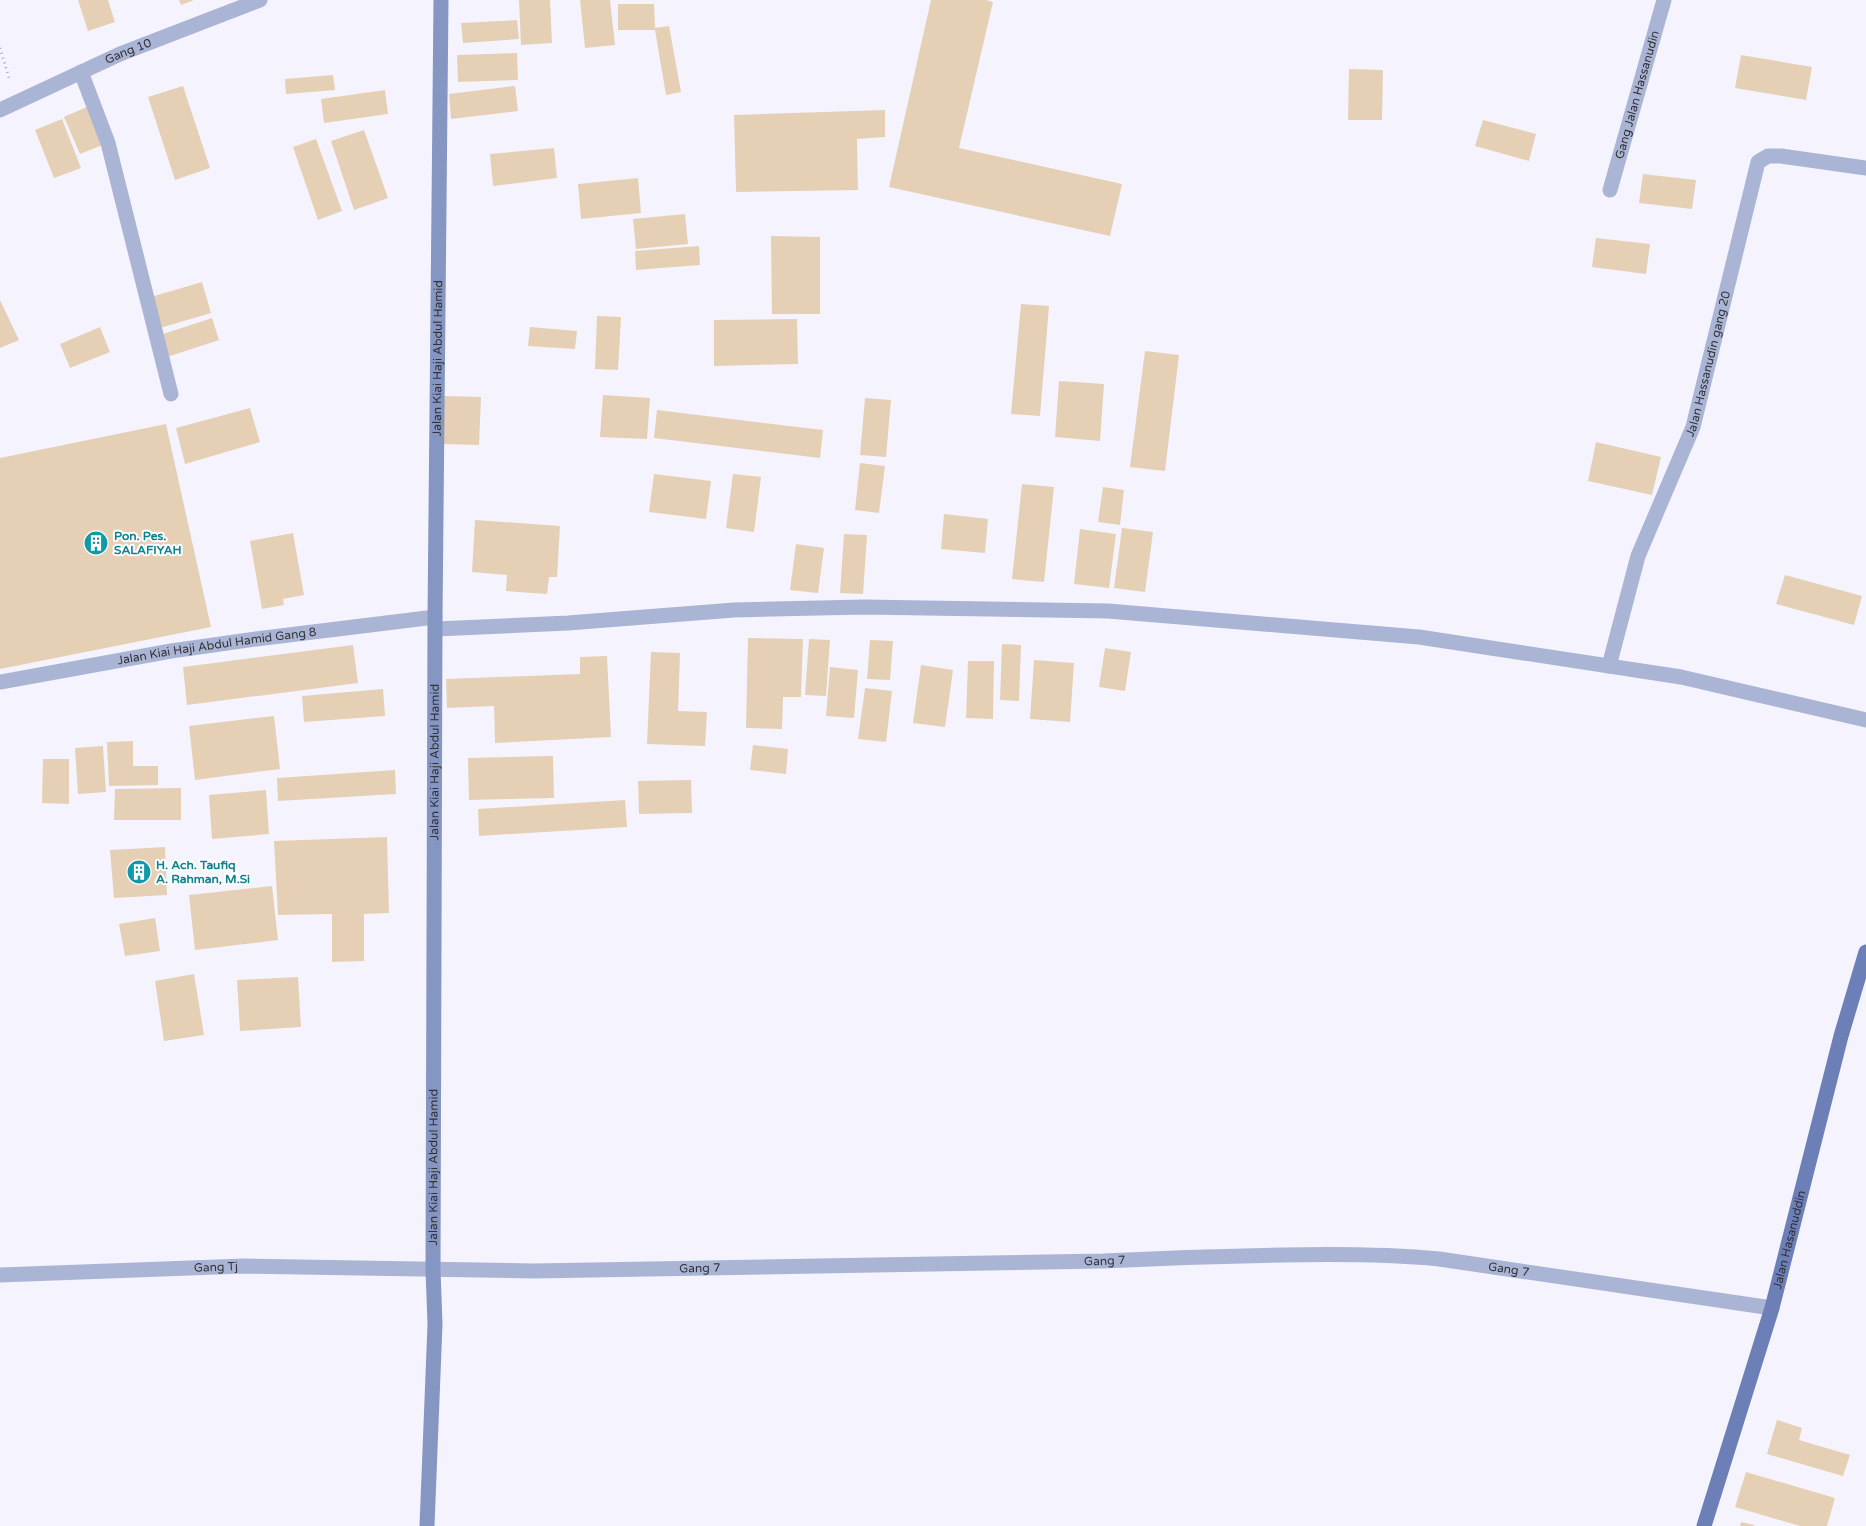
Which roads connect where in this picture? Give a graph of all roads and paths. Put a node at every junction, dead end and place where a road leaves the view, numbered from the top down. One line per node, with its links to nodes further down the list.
1 (260, 0): 5 (street, Gang 10)
2 (441, 0): 11 (street, Jalan Kiai Haji Abdul Hamid)
3 (1664, 0): 9 (street, Gang Jalan Hassanudin)
4 (0, 48): 6 (path)
5 (81, 72): 6 (street, Gang 10); 10 (street)
6 (17, 102): 7 (street, Gang 10)
7 (0, 110)
8 (1866, 168): 12 (street, Jalan Hassanudin gang 20)
9 (1610, 190)
10 (172, 394)
11 (436, 623): 12 (street, Jalan Kiai Haji Abdul Hamid Gang 8); 13 (street, Jalan Kiai Haji Abdul Hamid Gang 8); 16 (street, Jalan Kiai Haji Abdul Hamid)
12 (1609, 666): 14 (street, Jalan Kiai Haji Abdul Hamid Gang 8)
13 (0, 682)
14 (1866, 720)
15 (1866, 952): 18 (main road, Jalan Hasanuddin)
16 (433, 1270): 17 (street, Gang Tj); 18 (street, Gang 7); 19 (street, Jalan Kiai Haji Abdul Hamid)
17 (0, 1275)
18 (1772, 1308): 20 (main road, Jalan Hasanuddin)
19 (427, 1526)
20 (1704, 1526)

